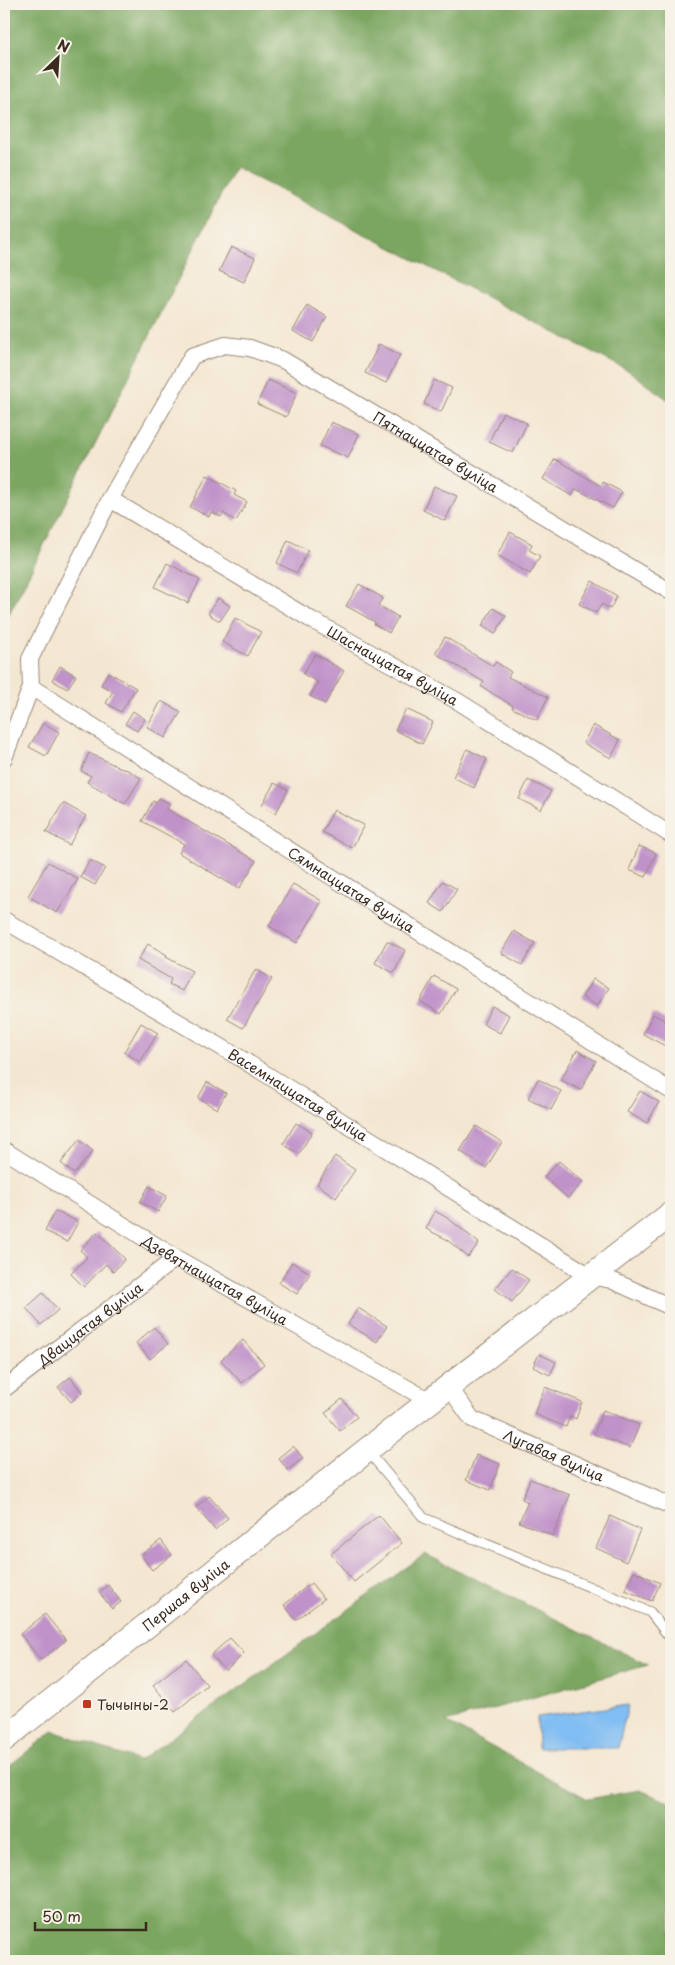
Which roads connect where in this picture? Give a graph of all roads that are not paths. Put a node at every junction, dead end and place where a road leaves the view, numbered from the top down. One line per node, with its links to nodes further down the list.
1 (110, 498): 2 (street, Пятнаццатая вуліца); 3 (street); 5 (street, Шаснаццатая вуліца)
2 (671, 592)
3 (31, 687): 4 (street); 7 (street, Сямнаццатая вуліца)
4 (4, 758)
5 (671, 835)
6 (4, 920): 11 (street, Васемнаццатая вуліца)
7 (671, 1091)
8 (4, 1150): 10 (street, Дзевятнаццатая вуліца)
9 (671, 1214): 11 (main road, Першая вуліца)
10 (176, 1258): 14 (street, Дваццатая вуліца); 15 (street, Дзевятнаццатая вуліца)
11 (590, 1276): 12 (street, Васемнаццатая вуліца); 13 (main road, Першая вуліца)
12 (671, 1307)
13 (449, 1387): 15 (main road, Першая вуліца); 17 (street, Лугавая вуліца)
14 (4, 1389)
15 (430, 1401): 16 (main road, Першая вуліца)
16 (367, 1450): 18 (lane); 19 (main road, Першая вуліца)
17 (671, 1506)
18 (671, 1639)
19 (4, 1739)

